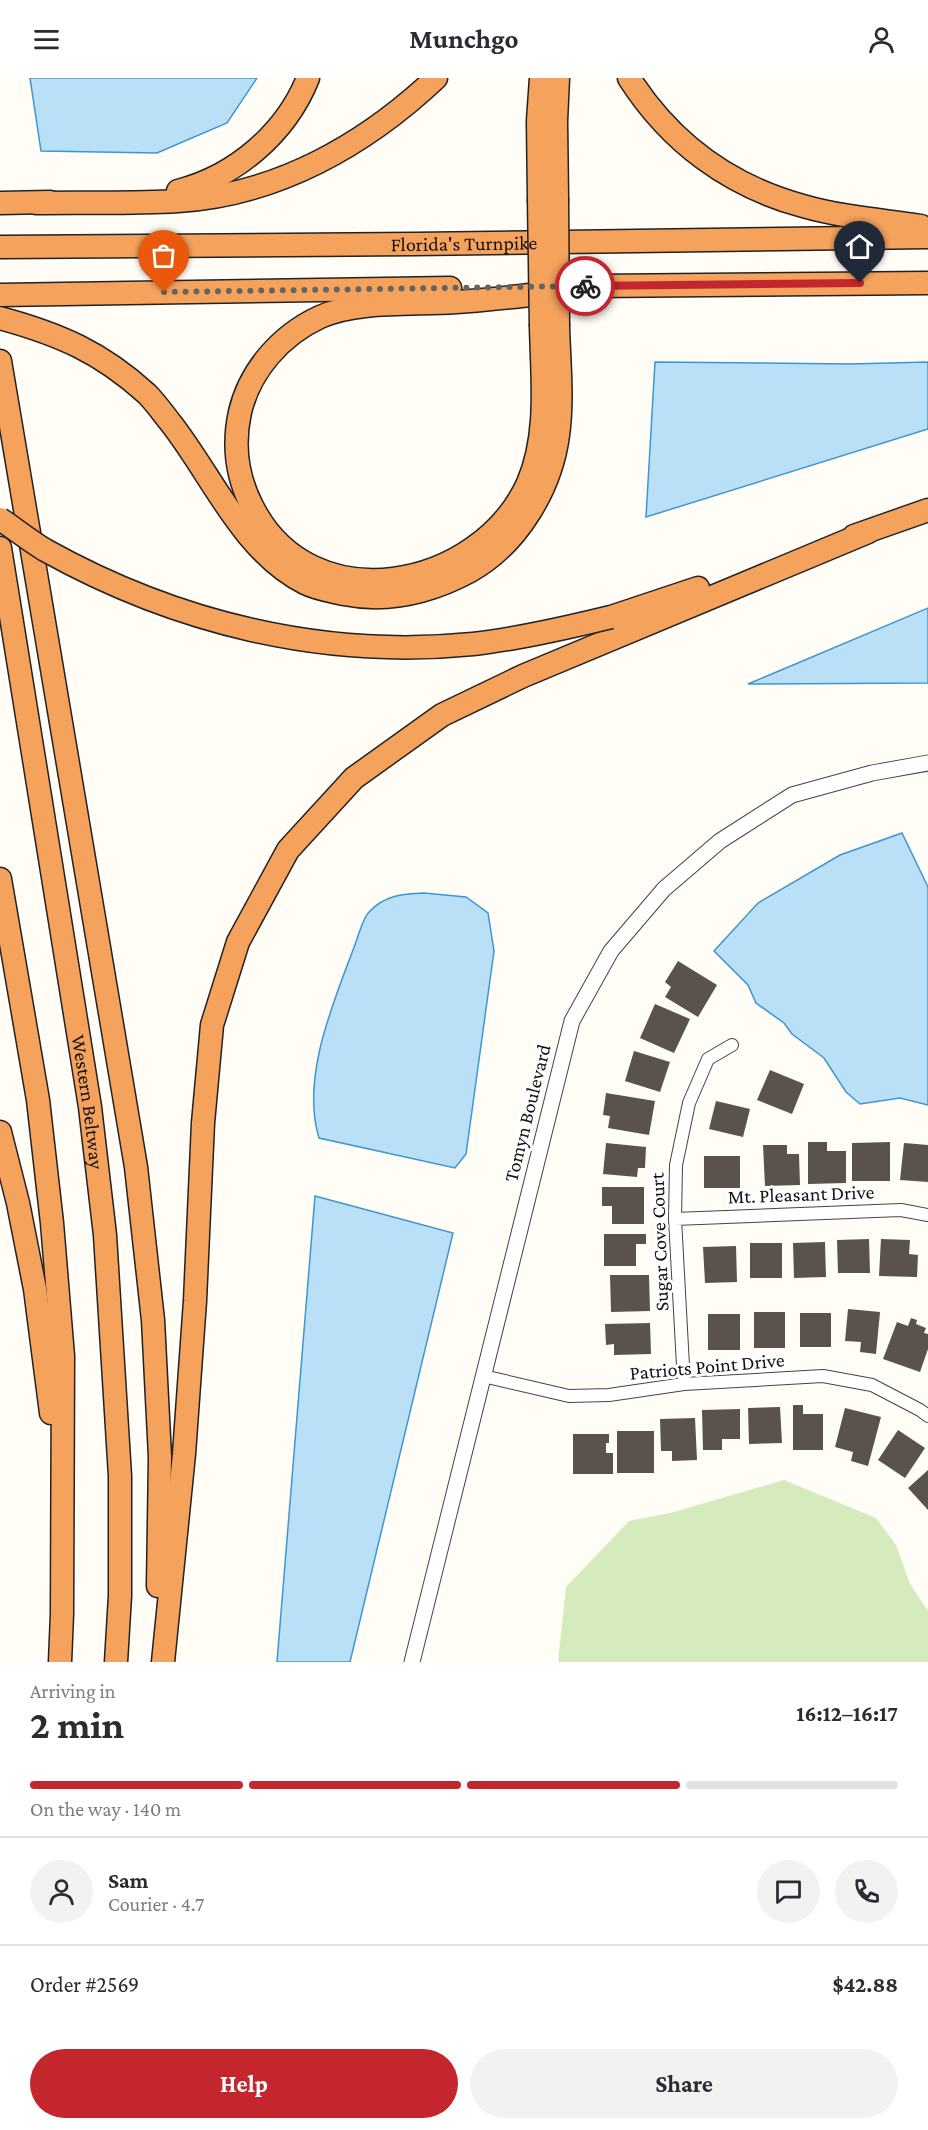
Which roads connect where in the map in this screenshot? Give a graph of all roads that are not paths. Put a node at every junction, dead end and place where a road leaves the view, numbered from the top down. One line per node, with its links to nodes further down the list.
1 (308, 78): 8 (highway)
2 (436, 78): 8 (highway)
3 (541, 78): 6 (highway)
4 (558, 78): 6 (highway)
5 (630, 78): 9 (highway)
6 (548, 199): 16 (highway, bridge)
7 (0, 203): 8 (highway)
8 (36, 203)
9 (928, 227)
10 (928, 237): 11 (highway, Florida's Turnpike)
11 (0, 247)
12 (928, 283): 13 (highway)
13 (609, 286): 14 (highway); 16 (highway)
14 (0, 295)
15 (0, 318): 16 (highway)
16 (550, 326)
17 (0, 361): 34 (highway)
18 (928, 510): 21 (highway)
19 (0, 519): 21 (highway, bridge)
20 (0, 548): 33 (highway, Western Beltway)
21 (609, 628): 35 (highway)
22 (928, 763): 28 (street, Tomyn Boulevard)
23 (0, 879): 31 (highway)
24 (732, 1046): 27 (street, Sugar Cove Court)
25 (0, 1132): 31 (highway)
26 (928, 1215): 27 (street, Mt. Pleasant Drive)
27 (675, 1219): 29 (street, Sugar Cove Court)
28 (483, 1376): 29 (street, Patriots Point Drive); 36 (street, Tomyn Boulevard)
29 (684, 1384): 30 (street, Patriots Point Drive)
30 (928, 1416)
31 (62, 1500): 32 (highway)
32 (60, 1662)
33 (116, 1662)
34 (156, 1662)
35 (163, 1662)
36 (412, 1662)

